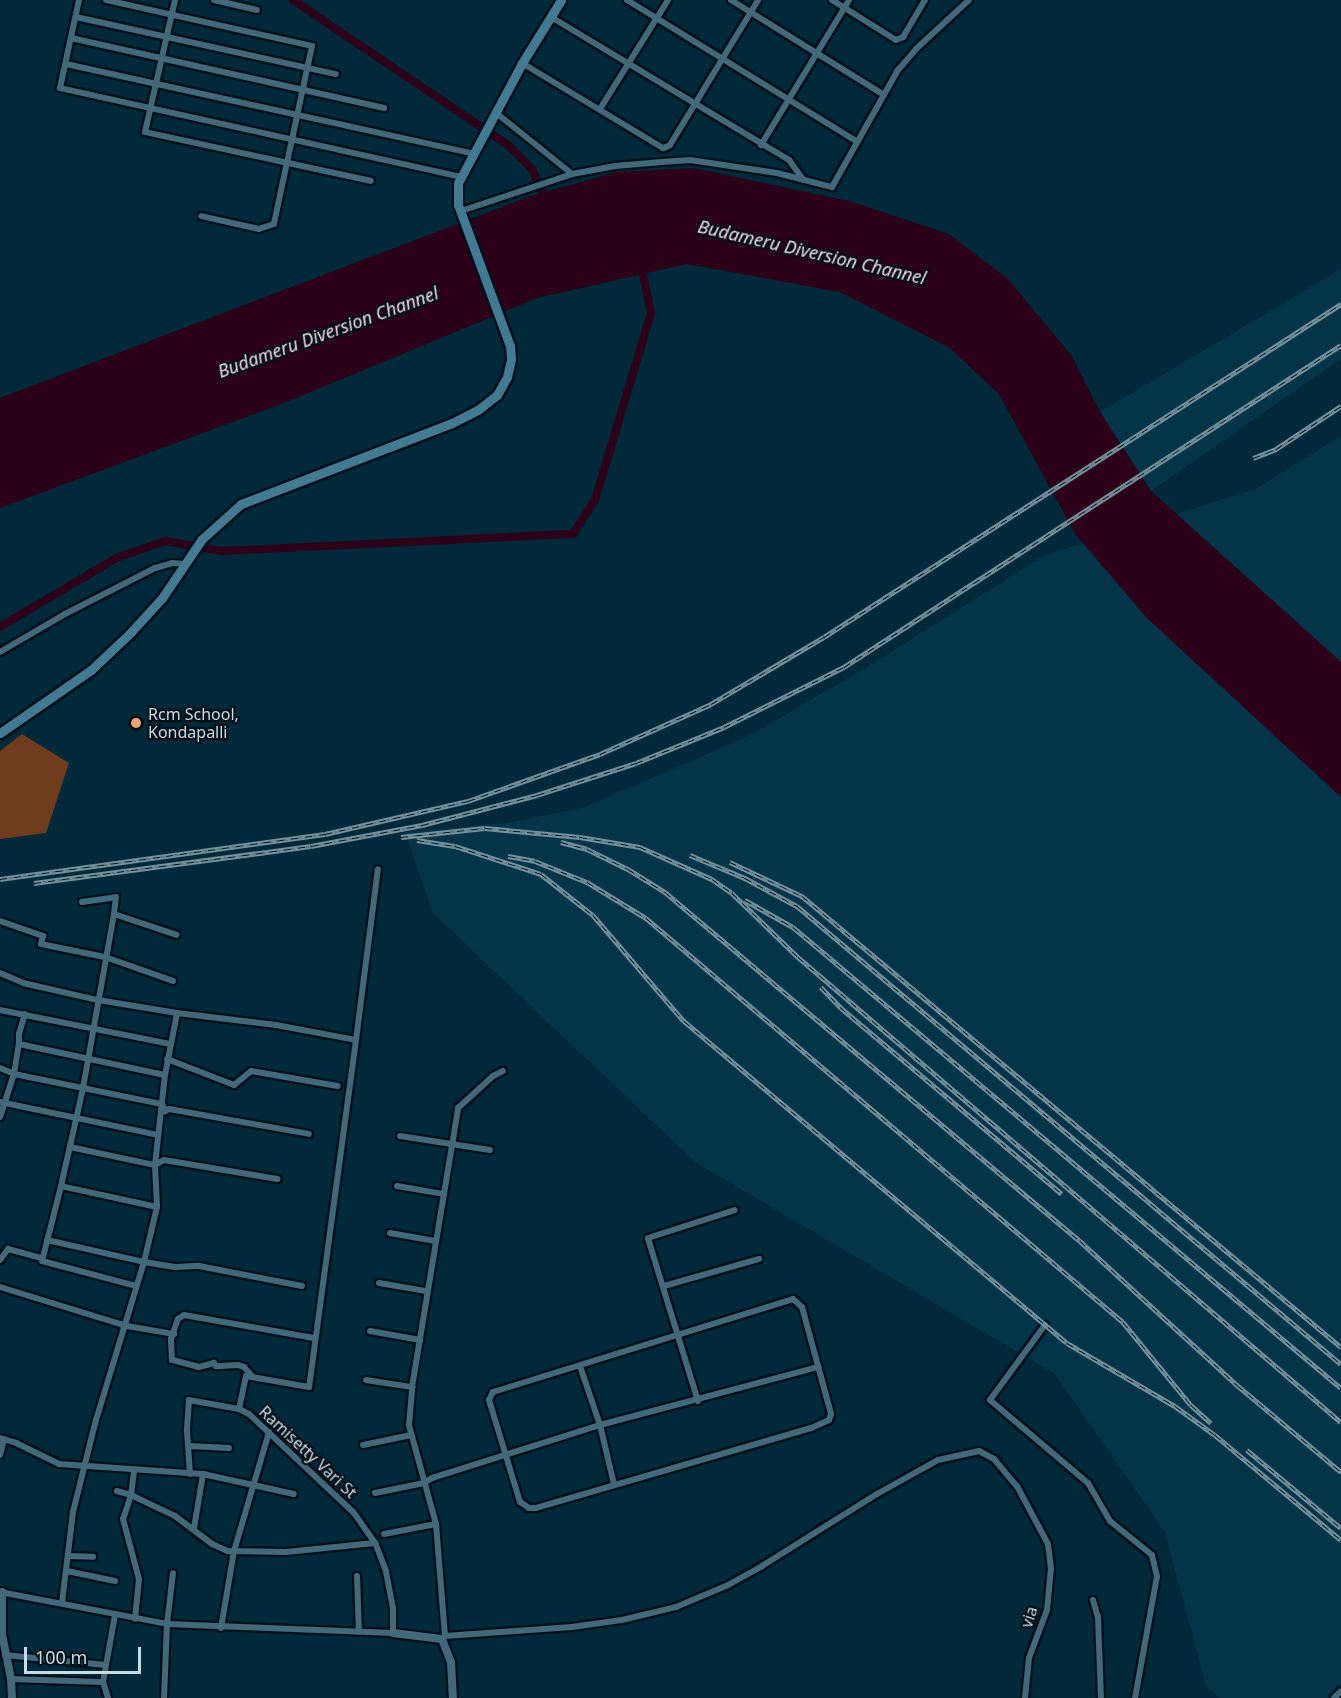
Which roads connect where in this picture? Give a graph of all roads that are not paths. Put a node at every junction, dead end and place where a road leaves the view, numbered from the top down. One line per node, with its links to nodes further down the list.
1 (79, 0): 18 (street)
2 (106, 0): 17 (street)
3 (175, 0): 17 (street)
4 (214, 0): 15 (street)
5 (561, 0): 19 (main road)
6 (627, 0): 20 (street)
7 (668, 0): 20 (street)
8 (731, 0): 16 (street)
9 (758, 0): 16 (street)
10 (832, 0): 14 (street)
11 (849, 0): 14 (street)
12 (925, 0): 14 (street)
13 (969, 0): 33 (street)
14 (844, 8): 23 (street)
15 (257, 10)
16 (751, 12): 23 (street); 25 (street)
17 (172, 15): 21 (street); 29 (street)
18 (76, 17): 21 (street); 22 (street)
19 (551, 17): 26 (main road); 28 (street)
20 (657, 17): 25 (street); 28 (street)
21 (166, 37): 24 (street); 29 (street)
22 (71, 38): 24 (street); 27 (street)
23 (817, 54): 33 (street); 34 (street)
24 (162, 57): 31 (street); 32 (street)
25 (723, 58): 34 (street); 35 (street)
26 (522, 63): 38 (street); 39 (main road)
27 (66, 64): 31 (street); 36 (street)
28 (629, 64): 35 (street); 38 (street)
29 (308, 68): 30 (street); 32 (street)
30 (336, 74)
31 (156, 84): 36 (street); 40 (street)
32 (303, 88): 37 (street); 40 (street)
33 (884, 94): 42 (street)
34 (790, 100): 42 (street); 43 (street)
35 (695, 104): 38 (street); 43 (street)
36 (150, 108): 41 (street); 45 (street)
37 (384, 108)
38 (600, 109)
39 (495, 114): 44 (main road); 46 (street)
40 (298, 115): 41 (street); 44 (street)
41 (292, 140): 45 (street); 47 (street)
42 (856, 141): 48 (street)
43 (761, 145): 48 (street)
44 (472, 153): 47 (main road)
45 (287, 164): 49 (street); 51 (street)
46 (572, 174): 48 (street); 50 (street)
47 (460, 177): 50 (main road)
48 (803, 179)
49 (371, 181)
50 (461, 211): 52 (main road)
51 (201, 216)
52 (185, 564): 53 (street); 54 (main road)
53 (0, 652)
54 (0, 733)
55 (378, 869): 68 (street)
56 (82, 902): 57 (street)
57 (114, 914): 59 (street); 60 (street)
58 (0, 921): 60 (street)
59 (177, 935)
60 (105, 957): 62 (street); 63 (street)
61 (0, 973): 63 (street)
62 (173, 981)
63 (98, 1000): 66 (street); 67 (street)
64 (0, 1011): 65 (street)
65 (25, 1014): 67 (street); 69 (street)
66 (177, 1014): 68 (street); 70 (street)
67 (93, 1029): 70 (street); 71 (street)
68 (356, 1040): 114 (street)
69 (19, 1044): 71 (street); 75 (street)
70 (170, 1044): 72 (street)
71 (86, 1058): 76 (street); 78 (street)
72 (167, 1059): 76 (street); 77 (street)
73 (0, 1068): 75 (street)
74 (503, 1071): 86 (street)
75 (14, 1074): 78 (street); 79 (street)
76 (165, 1075): 80 (street)
77 (338, 1086)
78 (82, 1088): 80 (street); 82 (street)
79 (2, 1103): 81 (street); 82 (street)
80 (162, 1104): 83 (street); 84 (street)
81 (0, 1117)
82 (76, 1118): 84 (street); 87 (street)
83 (309, 1134)
84 (158, 1135): 89 (street)
85 (400, 1136): 86 (street)
86 (453, 1144): 88 (street); 93 (street)
87 (70, 1147): 89 (street); 91 (street)
88 (490, 1150)
89 (155, 1165): 90 (street); 94 (street)
90 (277, 1179)
91 (61, 1185): 94 (street); 97 (street)
92 (397, 1186): 93 (street)
93 (444, 1194): 98 (street)
94 (157, 1207): 102 (street)
95 (735, 1210): 106 (street)
96 (390, 1233): 98 (street)
97 (47, 1240): 99 (street); 102 (street)
98 (435, 1242): 108 (street)
99 (41, 1258): 101 (street); 104 (street)
100 (759, 1258): 106 (street)
101 (0, 1260)
102 (144, 1262): 104 (street); 105 (street)
103 (379, 1283): 108 (street)
104 (136, 1286): 110 (street)
105 (302, 1286)
106 (664, 1286): 113 (street)
107 (0, 1287): 110 (street)
108 (426, 1291): 115 (street)
109 (1045, 1324): 175 (street)
110 (127, 1326): 112 (street); 132 (street)
111 (370, 1331): 115 (street)
112 (174, 1334): 114 (street); 118 (street)
113 (680, 1334): 116 (street); 117 (street); 121 (street)
114 (314, 1338): 118 (street)
115 (420, 1340): 120 (street)
116 (580, 1366): 123 (street); 130 (street)
117 (818, 1367): 121 (street); 138 (street)
118 (252, 1376): 122 (street)
119 (366, 1380): 120 (street)
120 (412, 1387): 125 (street)
121 (698, 1401): 123 (street)
122 (239, 1409): 124 (street, Ramisetty Vari St); 128 (street, Ramisetty Vari St)
123 (600, 1425): 130 (street); 138 (street)
124 (270, 1432): 137 (street); 146 (street, Ramisetty Vari St)
125 (411, 1436): 127 (street); 136 (street)
126 (2, 1439): 131 (street); 132 (street)
127 (363, 1445)
128 (189, 1446): 129 (street); 134 (street, Ramisetty Vari St)
129 (228, 1448)
130 (505, 1454): 136 (street); 138 (street)
131 (0, 1455)
132 (85, 1467): 133 (street); 148 (street)
133 (134, 1471): 134 (street); 142 (street)
134 (190, 1474): 135 (street)
135 (203, 1474): 137 (street); 144 (street)
136 (424, 1483): 140 (street); 143 (street)
137 (254, 1484): 141 (street); 147 (street)
138 (614, 1484)
139 (117, 1491): 142 (street)
140 (375, 1493)
141 (294, 1494)
142 (131, 1495): 144 (street); 158 (street)
143 (436, 1524): 145 (street); 163 (street)
144 (194, 1528): 147 (street)
145 (384, 1534)
146 (375, 1543): 147 (street); 162 (street, Ramisetty Vari St)
147 (234, 1551): 160 (street)
148 (68, 1556): 149 (street); 150 (street)
149 (93, 1557)
150 (67, 1571): 153 (street); 156 (street)
151 (173, 1573): 159 (street)
152 (357, 1576): 161 (street)
153 (115, 1581)
154 (1, 1592): 156 (street); 164 (street)
155 (1092, 1600): 174 (street)
156 (62, 1603): 157 (street)
157 (115, 1615): 158 (street); 165 (street)
158 (135, 1619): 159 (street)
159 (167, 1624): 160 (street); 171 (street)
160 (220, 1628): 161 (street)
161 (359, 1632): 162 (street)
162 (393, 1633): 163 (street)
163 (444, 1637): 172 (street); 173 (street, via)
164 (2, 1657): 165 (street); 166 (street)
165 (106, 1665): 167 (street)
166 (11, 1679): 167 (street); 169 (street)
167 (104, 1683): 170 (street)
168 (1341, 1691): 176 (street)
169 (12, 1698)
170 (108, 1698)
171 (164, 1698)
172 (453, 1698)
173 (1025, 1698)
174 (1101, 1698)
175 (1135, 1698)
176 (1334, 1698)

